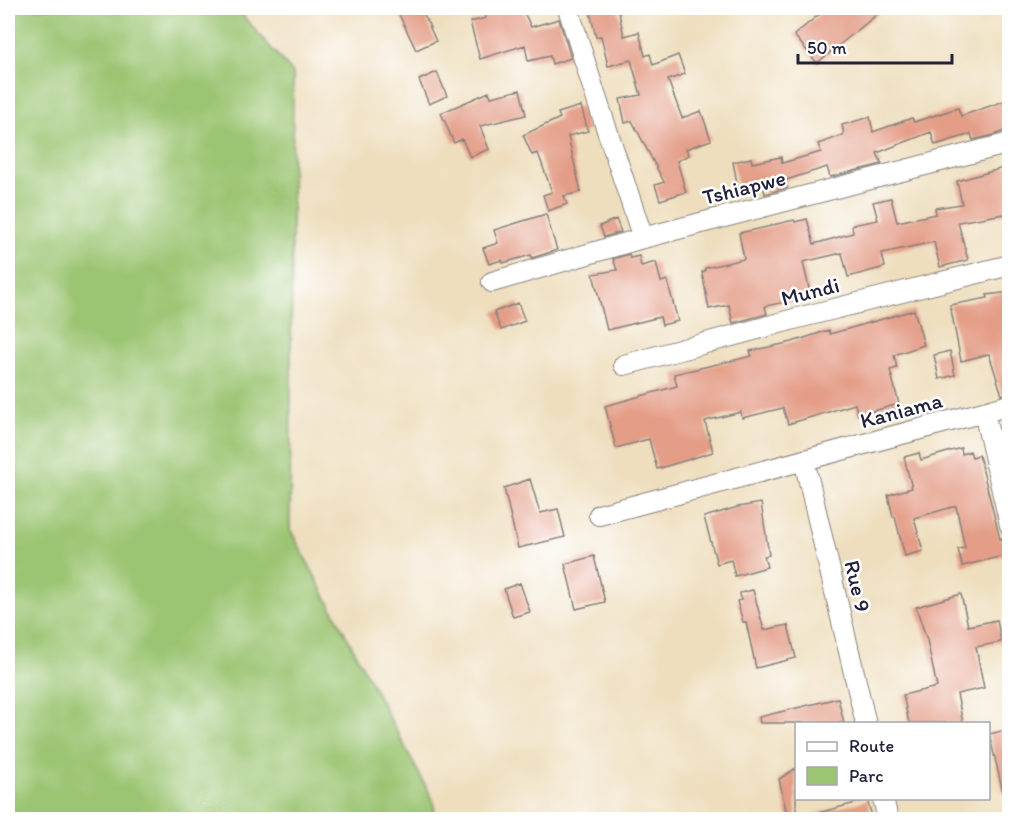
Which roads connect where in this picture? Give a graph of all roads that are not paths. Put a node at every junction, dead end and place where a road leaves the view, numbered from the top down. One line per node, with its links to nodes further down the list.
1 (568, 8): 3 (street)
2 (1010, 143): 3 (street, Tshiapwe)
3 (643, 238): 5 (street, Tshiapwe)
4 (1010, 265): 6 (street, Mundi)
5 (492, 282)
6 (624, 365)
7 (1010, 405): 8 (street, Kaniama)
8 (984, 412): 9 (street, Kaniama); 11 (street)
9 (804, 460): 10 (street, Kaniama); 12 (street, Rue 9)
10 (599, 515)
11 (1010, 525)
12 (866, 722)
13 (883, 800): 14 (street)
14 (888, 819)

